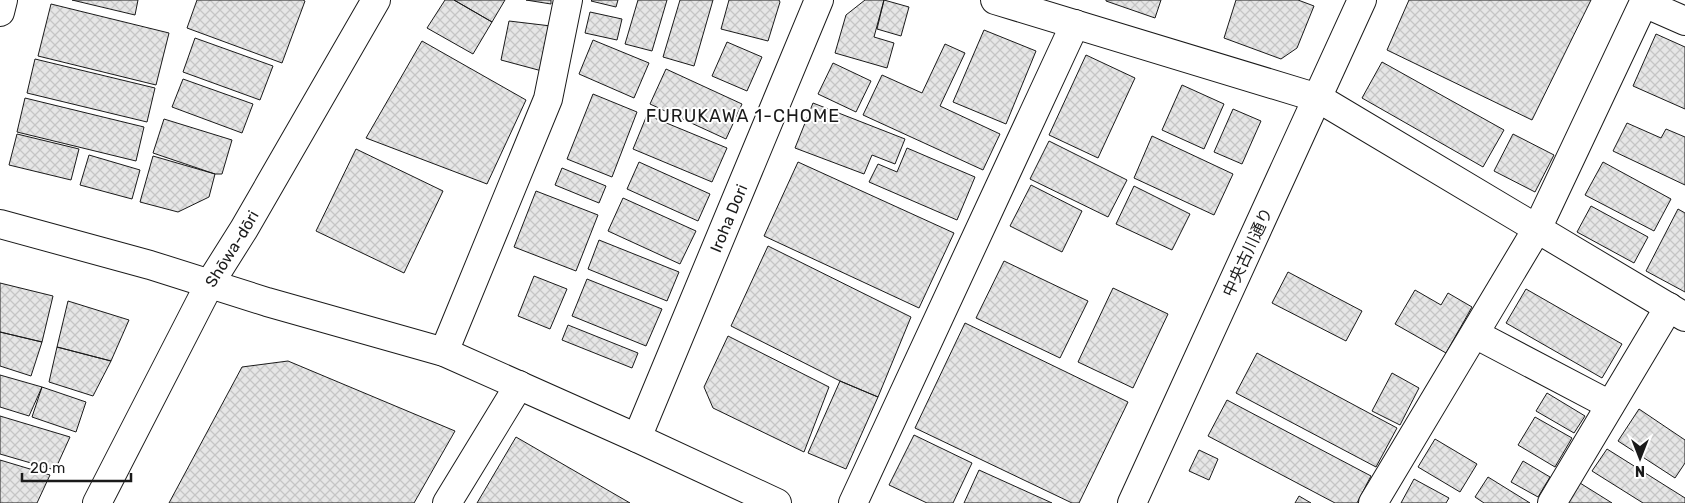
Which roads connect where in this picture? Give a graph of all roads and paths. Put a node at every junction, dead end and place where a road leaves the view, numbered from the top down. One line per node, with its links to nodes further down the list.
1 (3, 0): 8 (street)
2 (376, 0): 14 (street, Shōwa-dōri)
3 (568, 0): 17 (street)
4 (819, 0): 20 (street, Iroha Dori)
5 (995, 0): 10 (street)
6 (1362, 0): 11 (street, 中央古川通り)
7 (1645, 1): 9 (street); 13 (street)
8 (0, 12)
9 (1685, 21)
10 (1075, 24): 11 (street); 24 (street)
11 (1318, 98): 13 (street); 25 (street, 中央古川通り)
12 (0, 224): 14 (street)
13 (1537, 229): 15 (street); 16 (street)
14 (210, 284): 17 (street); 21 (street, Shōwa-dōri)
15 (1677, 312): 19 (street)
16 (1475, 334): 19 (street); 26 (street)
17 (444, 352): 18 (street)
18 (520, 385): 20 (street); 22 (street)
19 (1610, 405): 27 (street)
20 (637, 438): 23 (street)
21 (97, 503)
22 (447, 503)
23 (778, 503)
24 (853, 503)
25 (1132, 503)
26 (1373, 503)
27 (1552, 503)

